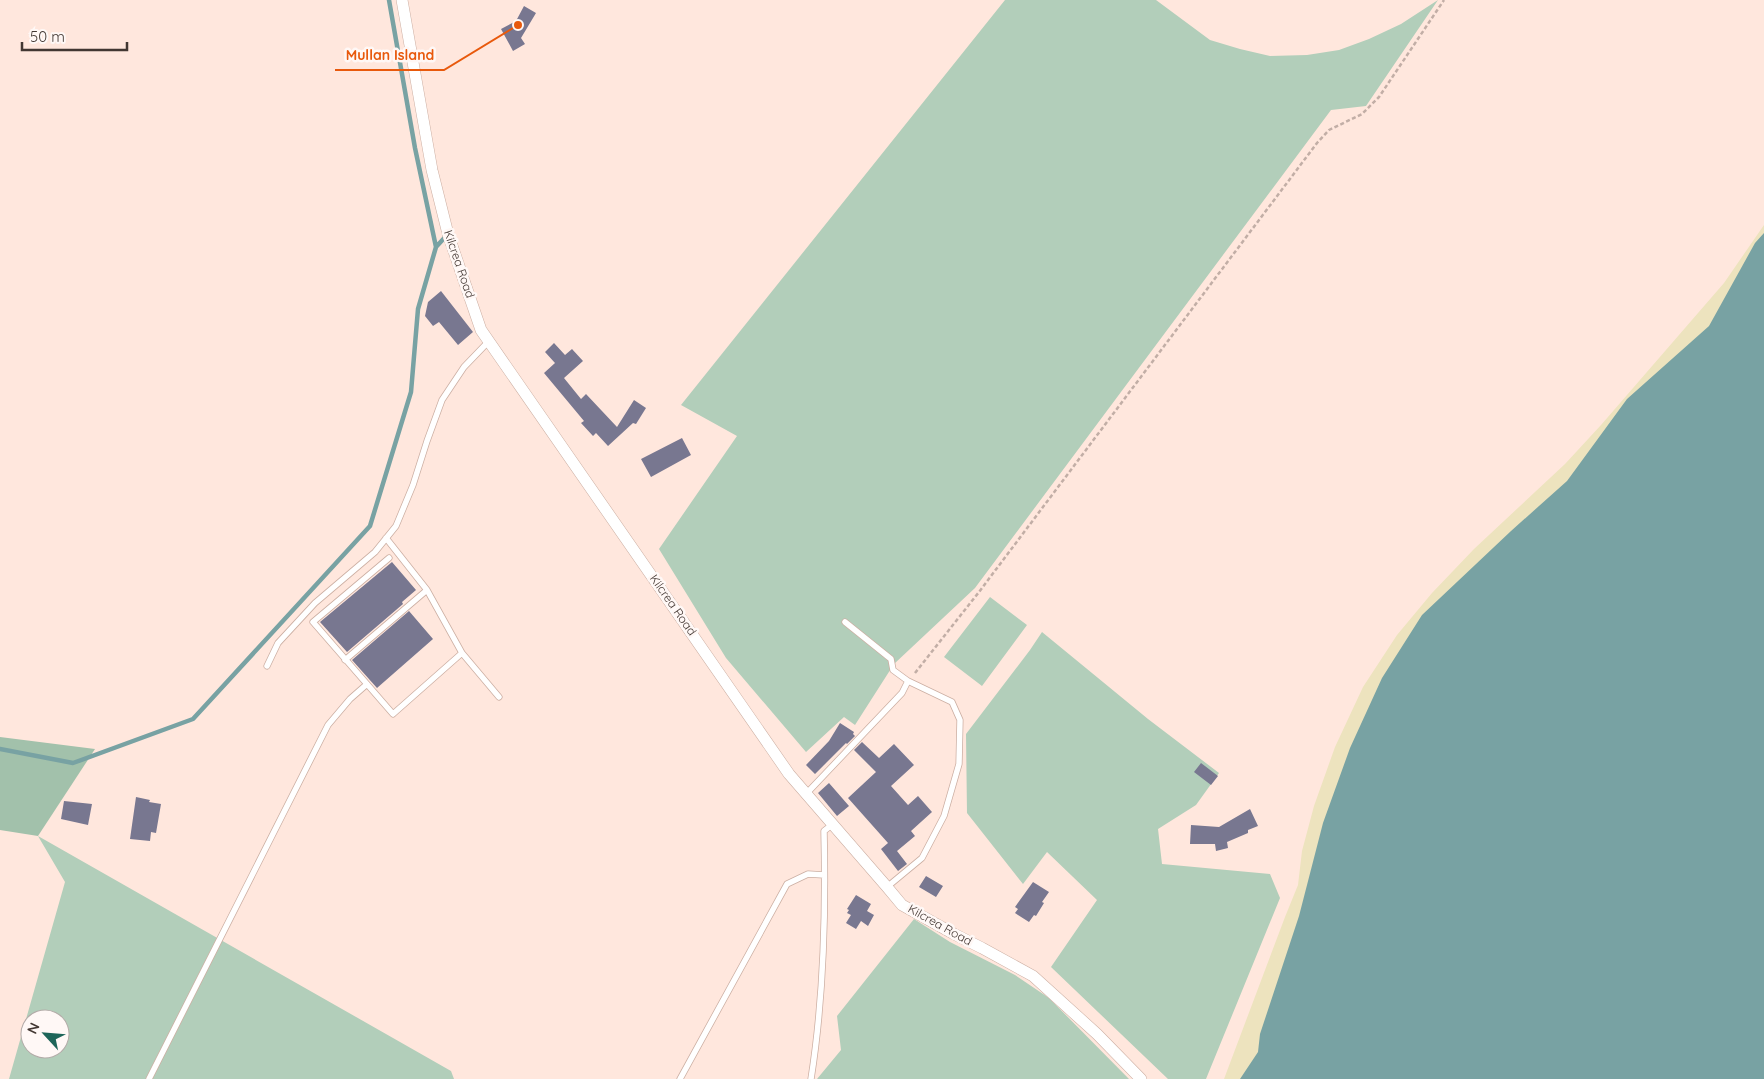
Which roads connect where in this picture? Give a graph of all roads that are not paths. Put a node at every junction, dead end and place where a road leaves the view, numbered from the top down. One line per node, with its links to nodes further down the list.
1 (402, 0): 2 (street, Kilcrea Road)
2 (489, 341): 3 (lane); 13 (street, Kilcrea Road)
3 (386, 538): 5 (lane); 9 (lane)
4 (389, 558): 8 (lane)
5 (426, 590): 7 (lane); 8 (lane)
6 (845, 622): 10 (lane)
7 (462, 653): 11 (lane); 12 (lane)
8 (345, 660): 11 (lane)
9 (267, 666)
10 (908, 681): 13 (lane); 16 (lane)
11 (366, 685): 17 (lane)
12 (500, 697)
13 (806, 794): 14 (street, Kilcrea Road)
14 (833, 824): 15 (lane); 16 (street, Kilcrea Road)
15 (824, 875): 18 (lane); 19 (lane)
16 (887, 887): 20 (street, Kilcrea Road)
17 (149, 1079)
18 (680, 1079)
19 (811, 1079)
20 (1141, 1079)

